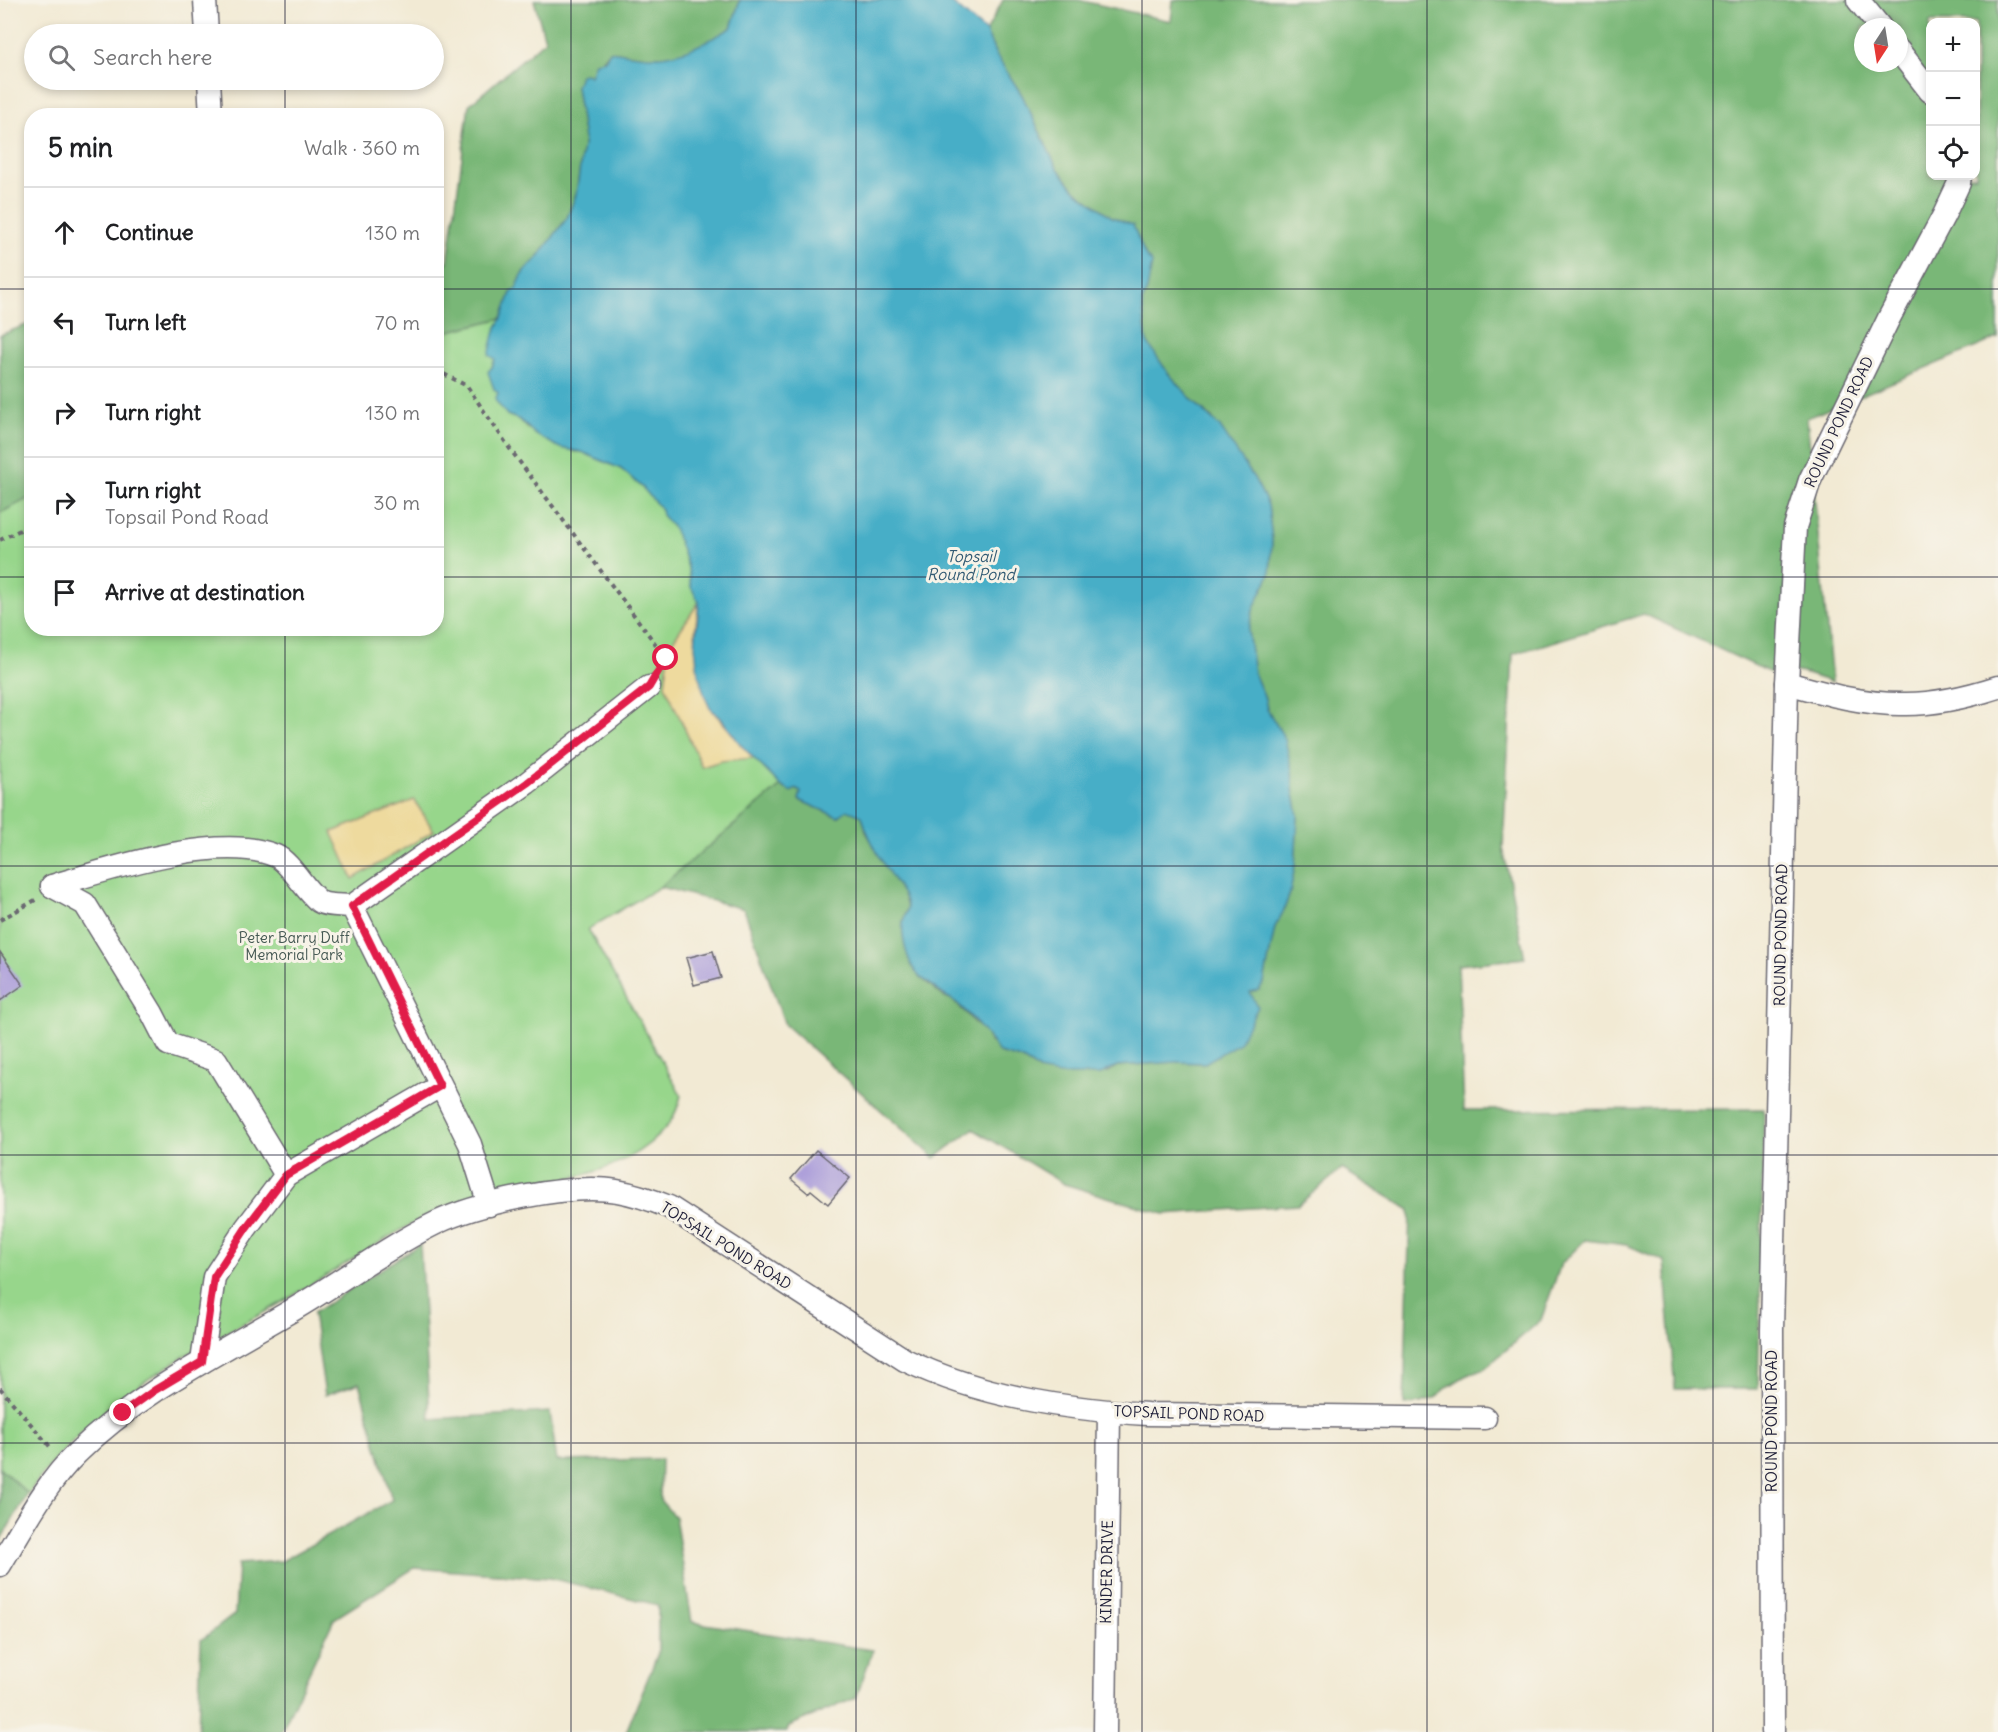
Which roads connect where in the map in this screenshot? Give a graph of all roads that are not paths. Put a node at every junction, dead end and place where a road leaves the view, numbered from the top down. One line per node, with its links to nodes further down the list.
1 (206, 0): 4 (street)
2 (1858, 0): 3 (street)
3 (1873, 18)
4 (207, 24)
5 (1908, 63): 6 (street)
6 (1926, 86)
7 (210, 90): 8 (street)
8 (211, 108)
9 (1959, 180): 10 (street, ROUND POND ROAD)
10 (1787, 683): 12 (street); 22 (street, ROUND POND ROAD)
11 (649, 687): 13 (street)
12 (1998, 687)
13 (352, 906): 14 (street); 15 (street)
14 (440, 1086): 15 (street); 16 (street)
15 (286, 1175): 17 (street)
16 (489, 1205): 17 (street, TOPSAIL POND ROAD); 18 (street, TOPSAIL POND ROAD)
17 (202, 1362): 20 (street, TOPSAIL POND ROAD)
18 (1109, 1412): 19 (street, TOPSAIL POND ROAD); 21 (street, KINDER DRIVE)
19 (1485, 1418)
20 (0, 1565)
21 (1105, 1732)
22 (1773, 1732)

